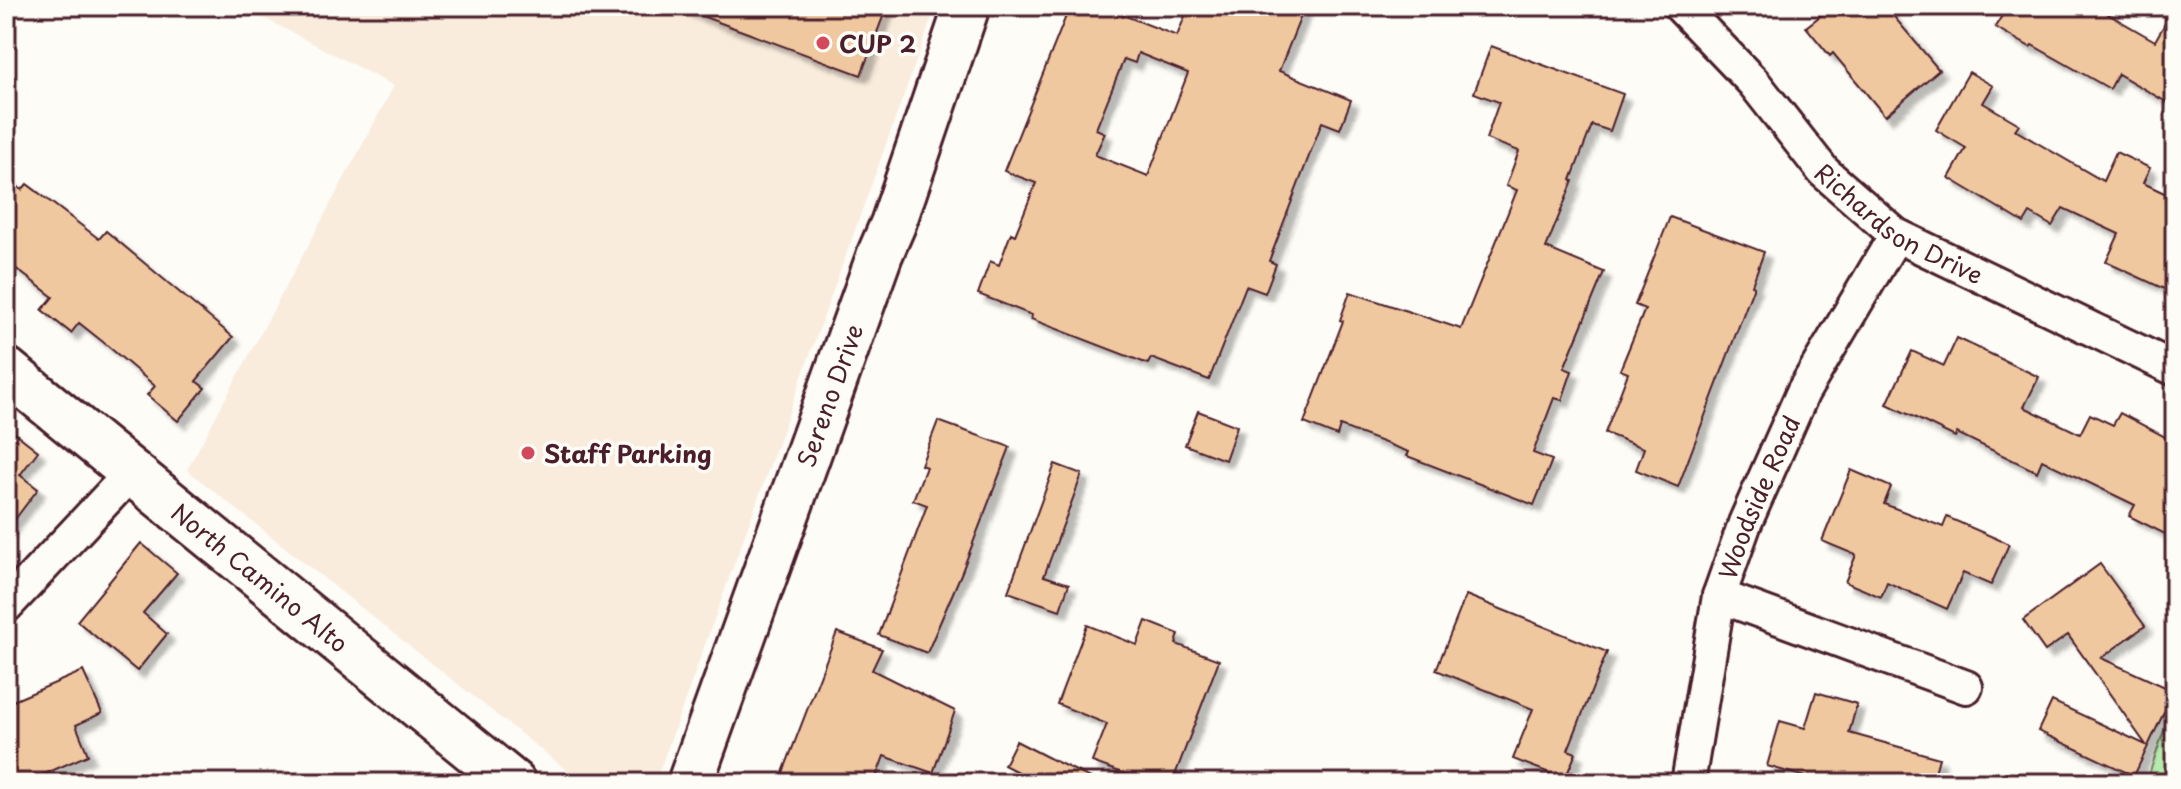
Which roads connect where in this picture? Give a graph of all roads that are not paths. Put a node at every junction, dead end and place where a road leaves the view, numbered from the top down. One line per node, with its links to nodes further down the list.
1 (967, 6): 11 (street, Sereno Drive)
2 (1680, 6): 3 (street, Richardson Drive)
3 (1896, 235): 4 (street, Richardson Drive); 7 (street, Woodside Road)
4 (2175, 369)
5 (6, 370): 6 (street, North Camino Alto)
6 (132, 472): 8 (street); 10 (street, North Camino Alto)
7 (1719, 596): 9 (street); 12 (street, Woodside Road)
8 (6, 606)
9 (1966, 687)
10 (513, 783)
11 (690, 783)
12 (1688, 783)

